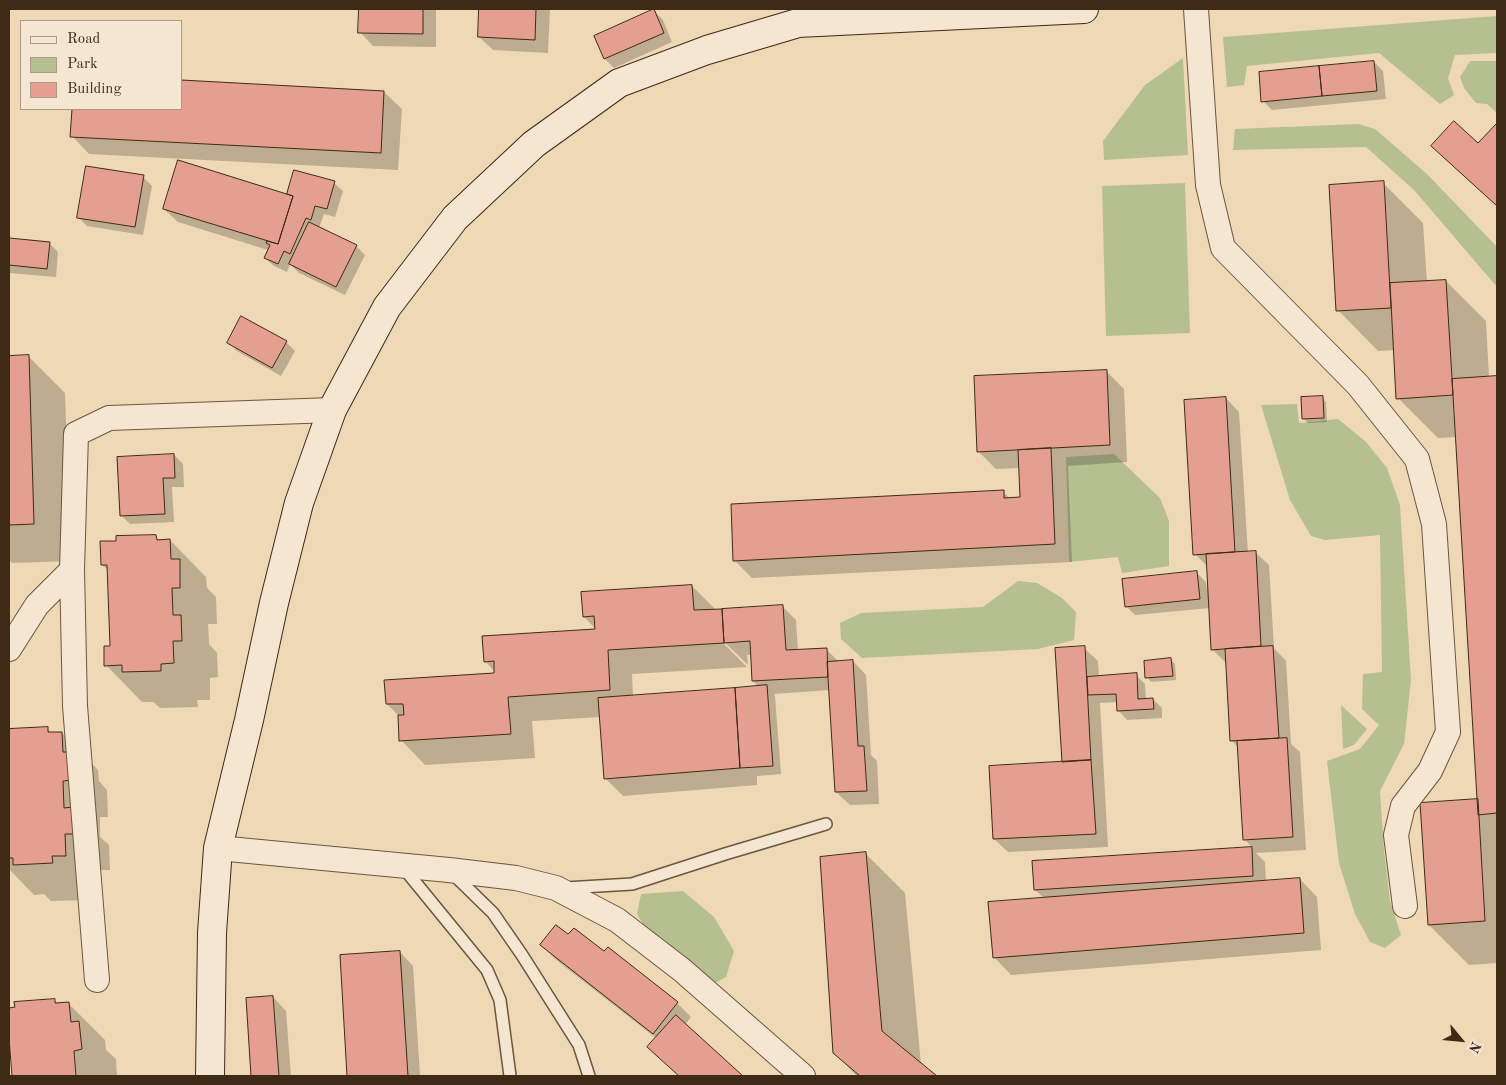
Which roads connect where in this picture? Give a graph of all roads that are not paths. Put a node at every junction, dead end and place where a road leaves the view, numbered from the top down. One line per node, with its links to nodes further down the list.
1 (1084, 9): 3 (street)
2 (1196, 9): 11 (street)
3 (332, 410): 4 (street); 7 (street)
4 (72, 570): 5 (street); 12 (street)
5 (9, 649)
6 (826, 824): 10 (lane)
7 (218, 848): 8 (street); 13 (street)
8 (401, 865): 9 (street); 14 (lane)
9 (449, 870): 10 (street); 15 (lane)
10 (556, 888): 16 (street)
11 (1405, 906)
12 (97, 980)
13 (210, 1076)
14 (510, 1076)
15 (589, 1076)
16 (802, 1076)

